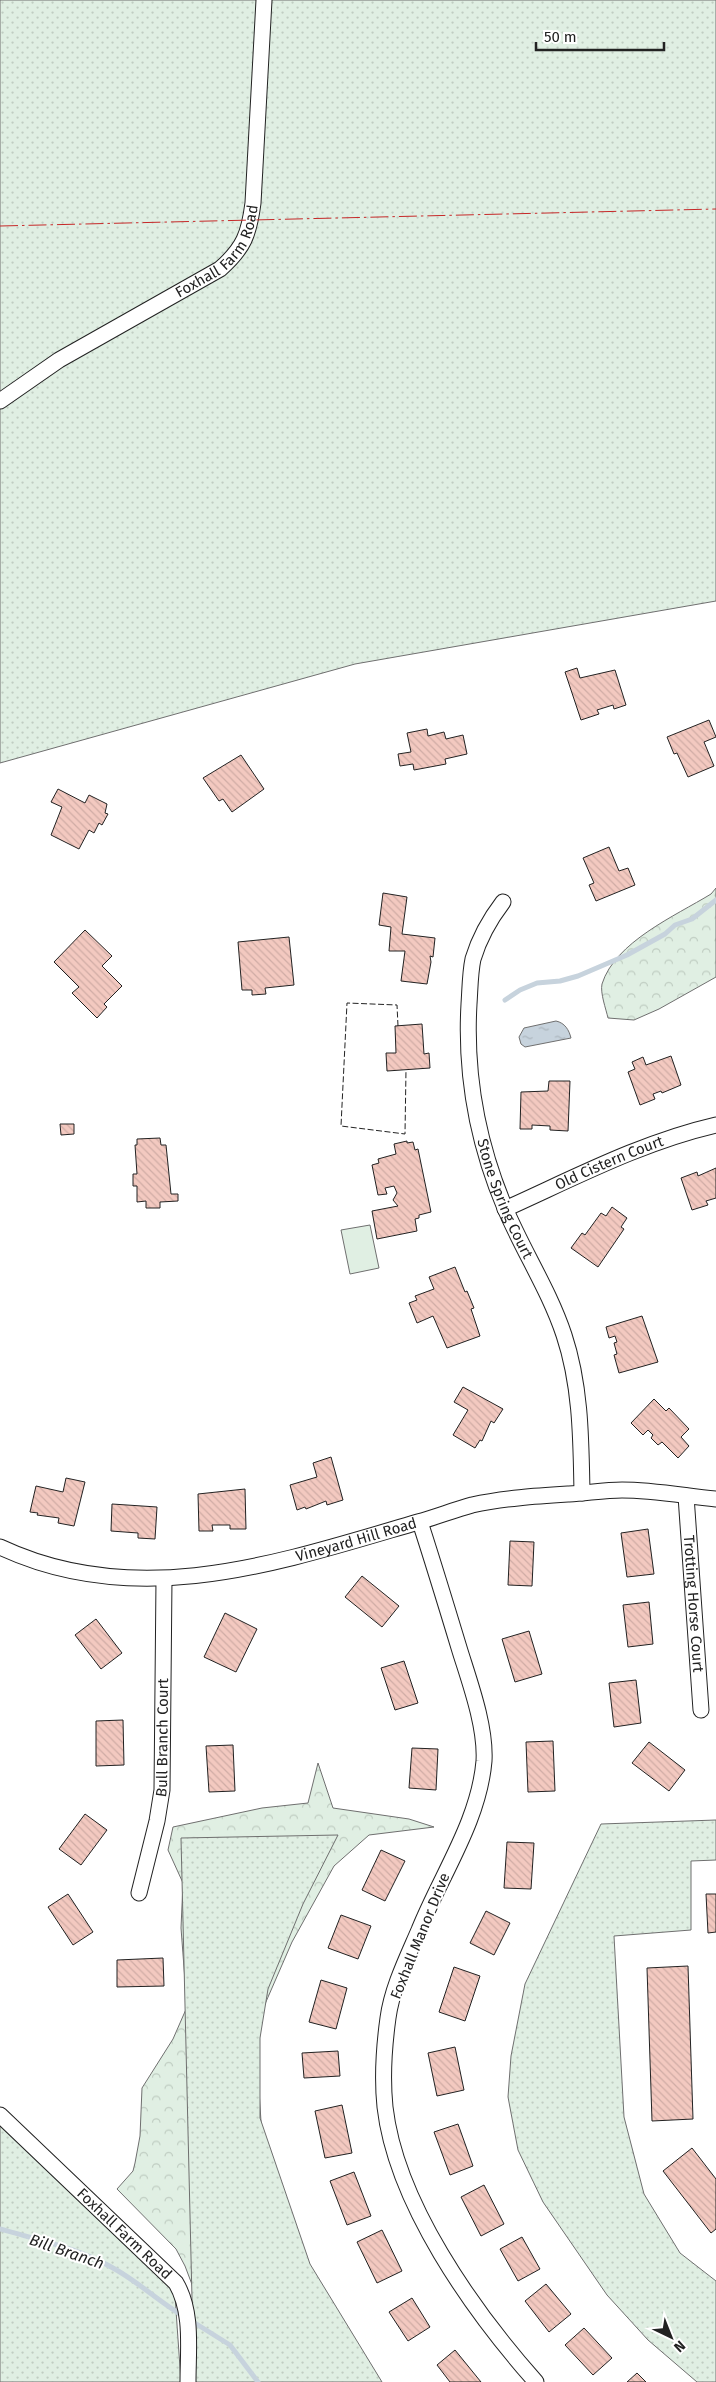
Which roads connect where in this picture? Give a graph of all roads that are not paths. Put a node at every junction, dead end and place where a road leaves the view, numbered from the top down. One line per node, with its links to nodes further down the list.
1 (264, 0): 2 (street, Foxhall Farm Road)
2 (0, 402)
3 (503, 902): 5 (street, Stone Spring Court)
4 (716, 1125): 5 (street, Old Cistern Court)
5 (505, 1209): 6 (street, Stone Spring Court)
6 (582, 1493): 7 (street, Vineyard Hill Road); 9 (street, Vineyard Hill Road)
7 (686, 1496): 8 (street, Vineyard Hill Road); 12 (street, Trotting Horse Court)
8 (716, 1499)
9 (420, 1522): 11 (street, Vineyard Hill Road); 16 (street, Foxhall Manor Drive)
10 (0, 1547): 11 (street, Vineyard Hill Road)
11 (164, 1579): 13 (street, Bull Branch Court)
12 (700, 1710)
13 (139, 1893)
14 (0, 2114): 15 (street, Foxhall Farm Road)
15 (188, 2382)
16 (536, 2382)

